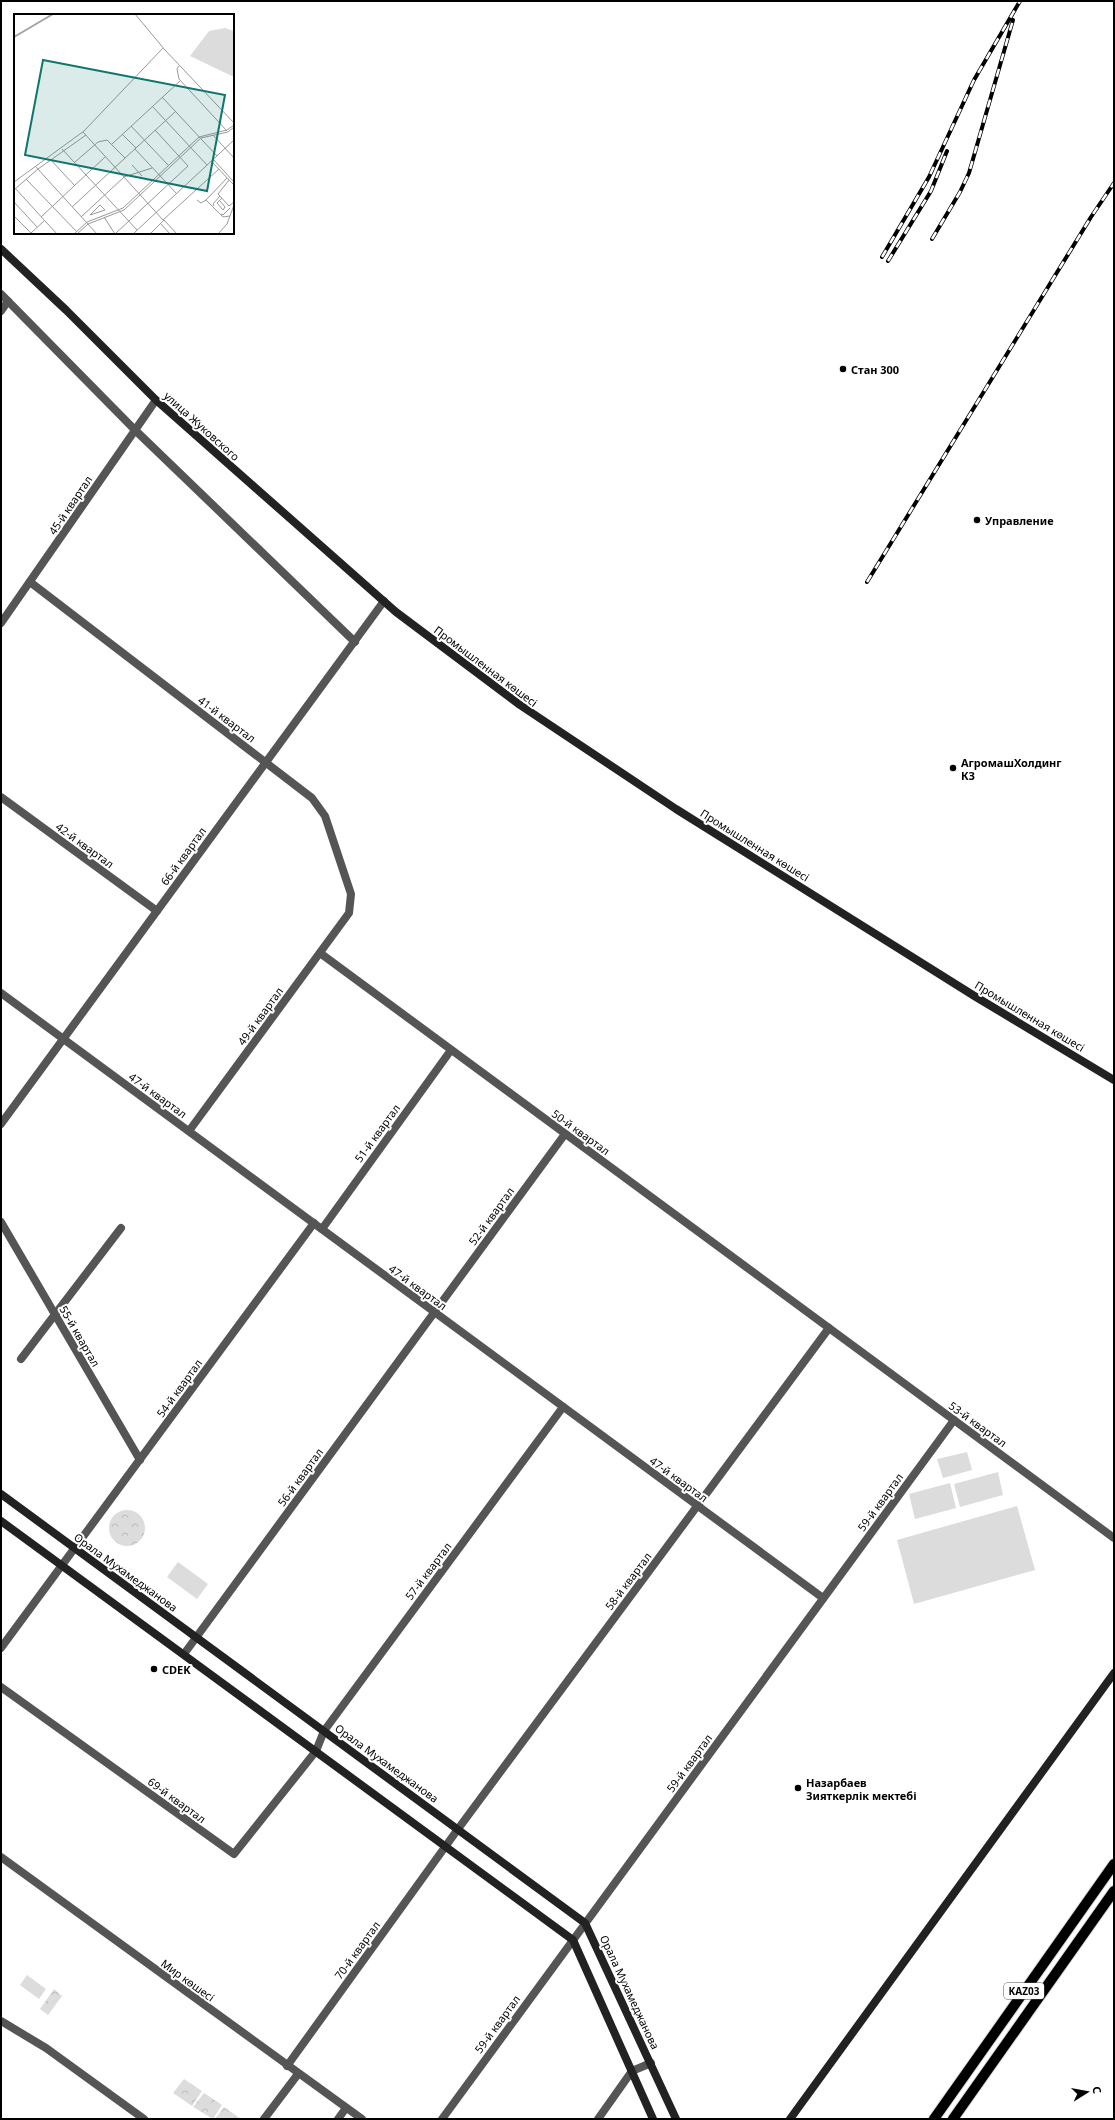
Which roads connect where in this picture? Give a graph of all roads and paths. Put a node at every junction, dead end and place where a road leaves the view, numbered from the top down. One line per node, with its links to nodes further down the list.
1 (1, 248): 5 (street, улица Жуковского)
2 (1, 294): 3 (street)
3 (8, 301): 4 (street); 6 (street)
4 (1, 311)
5 (156, 400): 6 (street, 45-й квартал); 8 (street, улица Жуковского)
6 (135, 430): 7 (street, 45-й квартал); 11 (street)
7 (30, 582): 10 (street, 45-й квартал); 12 (street, 41-й квартал)
8 (384, 602): 9 (street, улица Жуковского); 11 (street, 66-й квартал)
9 (396, 612): 20 (street, Промышленная көшесі)
10 (1, 623)
11 (355, 642): 12 (street, 66-й квартал)
12 (265, 762): 14 (street, 66-й квартал); 15 (street, 41-й квартал)
13 (1, 797): 14 (street, 42-й квартал)
14 (157, 911): 18 (street, 66-й квартал)
15 (349, 913): 16 (street, 49-й квартал)
16 (320, 953): 19 (street, 50-й квартал); 22 (street, 49-й квартал)
17 (1, 993): 18 (street, 47-й квартал)
18 (64, 1039): 21 (street, 66-й квартал); 22 (street, 47-й квартал)
19 (451, 1050): 23 (street, 50-й квартал); 27 (street, 51-й квартал)
20 (1114, 1080)
21 (1, 1124)
22 (189, 1132): 25 (street, 47-й квартал)
23 (565, 1134): 28 (street, 52-й квартал); 30 (street, 50-й квартал)
24 (1, 1222): 29 (street, 55-й квартал)
25 (314, 1224): 27 (street, 47-й квартал); 34 (street, 54-й квартал)
26 (121, 1228): 29 (street)
27 (322, 1229): 28 (street, 47-й квартал)
28 (434, 1312): 32 (street, 47-й квартал); 42 (street, 56-й квартал)
29 (55, 1315): 31 (street); 34 (street, 55-й квартал)
30 (829, 1328): 33 (street, 53-й квартал); 36 (street, 58-й квартал)
31 (21, 1359)
32 (563, 1407): 36 (street, 47-й квартал); 47 (street, 57-й квартал)
33 (954, 1420): 38 (street, 53-й квартал); 41 (street, 59-й квартал)
34 (140, 1460): 39 (street, 54-й квартал)
35 (1, 1494): 39 (street, Орала Мухамеджанова)
36 (697, 1506): 41 (street, 47-й квартал); 49 (street, 58-й квартал)
37 (1, 1521): 40 (street)
38 (1114, 1538)
39 (74, 1548): 40 (street, 54-й квартал); 42 (street, Орала Мухамеджанова)
40 (62, 1565): 43 (street, 54-й квартал); 44 (street)
41 (823, 1598): 54 (street, 59-й квартал)
42 (196, 1637): 44 (street, 56-й квартал); 47 (street, Орала Мухамеджанова)
43 (1, 1648)
44 (184, 1654): 48 (street)
45 (1114, 1673): 70 (street)
46 (1, 1687): 48 (street, 69-й квартал)
47 (324, 1731): 48 (street, 57-й квартал); 49 (street, Орала Мухамеджанова)
48 (316, 1751): 50 (street)
49 (458, 1829): 50 (street, 58-й квартал); 54 (street, Орала Мухамеджанова)
50 (446, 1847): 55 (street); 58 (street, 70-й квартал)
51 (1, 1857): 58 (street, Мир көшесі)
52 (1114, 1864): 71 (main road, KАZ03)
53 (1114, 1891): 72 (main road, KАZ03)
54 (586, 1923): 55 (street, 59-й квартал); 57 (street, Орала Мухамеджанова)
55 (573, 1940): 59 (street); 66 (street, 59-й квартал)
56 (1, 2021): 62 (street)
57 (650, 2063): 59 (street); 69 (street, Орала Мухамеджанова)
58 (287, 2066): 60 (street, Мир көшесі)
59 (632, 2071): 67 (street); 68 (street)
60 (298, 2074): 61 (street, Мир көшесі); 63 (street)
61 (346, 2108): 64 (street); 65 (street, Мир көшесі)
62 (144, 2119)
63 (264, 2119)
64 (338, 2119)
65 (362, 2119)
66 (442, 2119)
67 (598, 2119)
68 (653, 2119)
69 (676, 2119)
70 (790, 2119)
71 (934, 2119)
72 (953, 2119)

